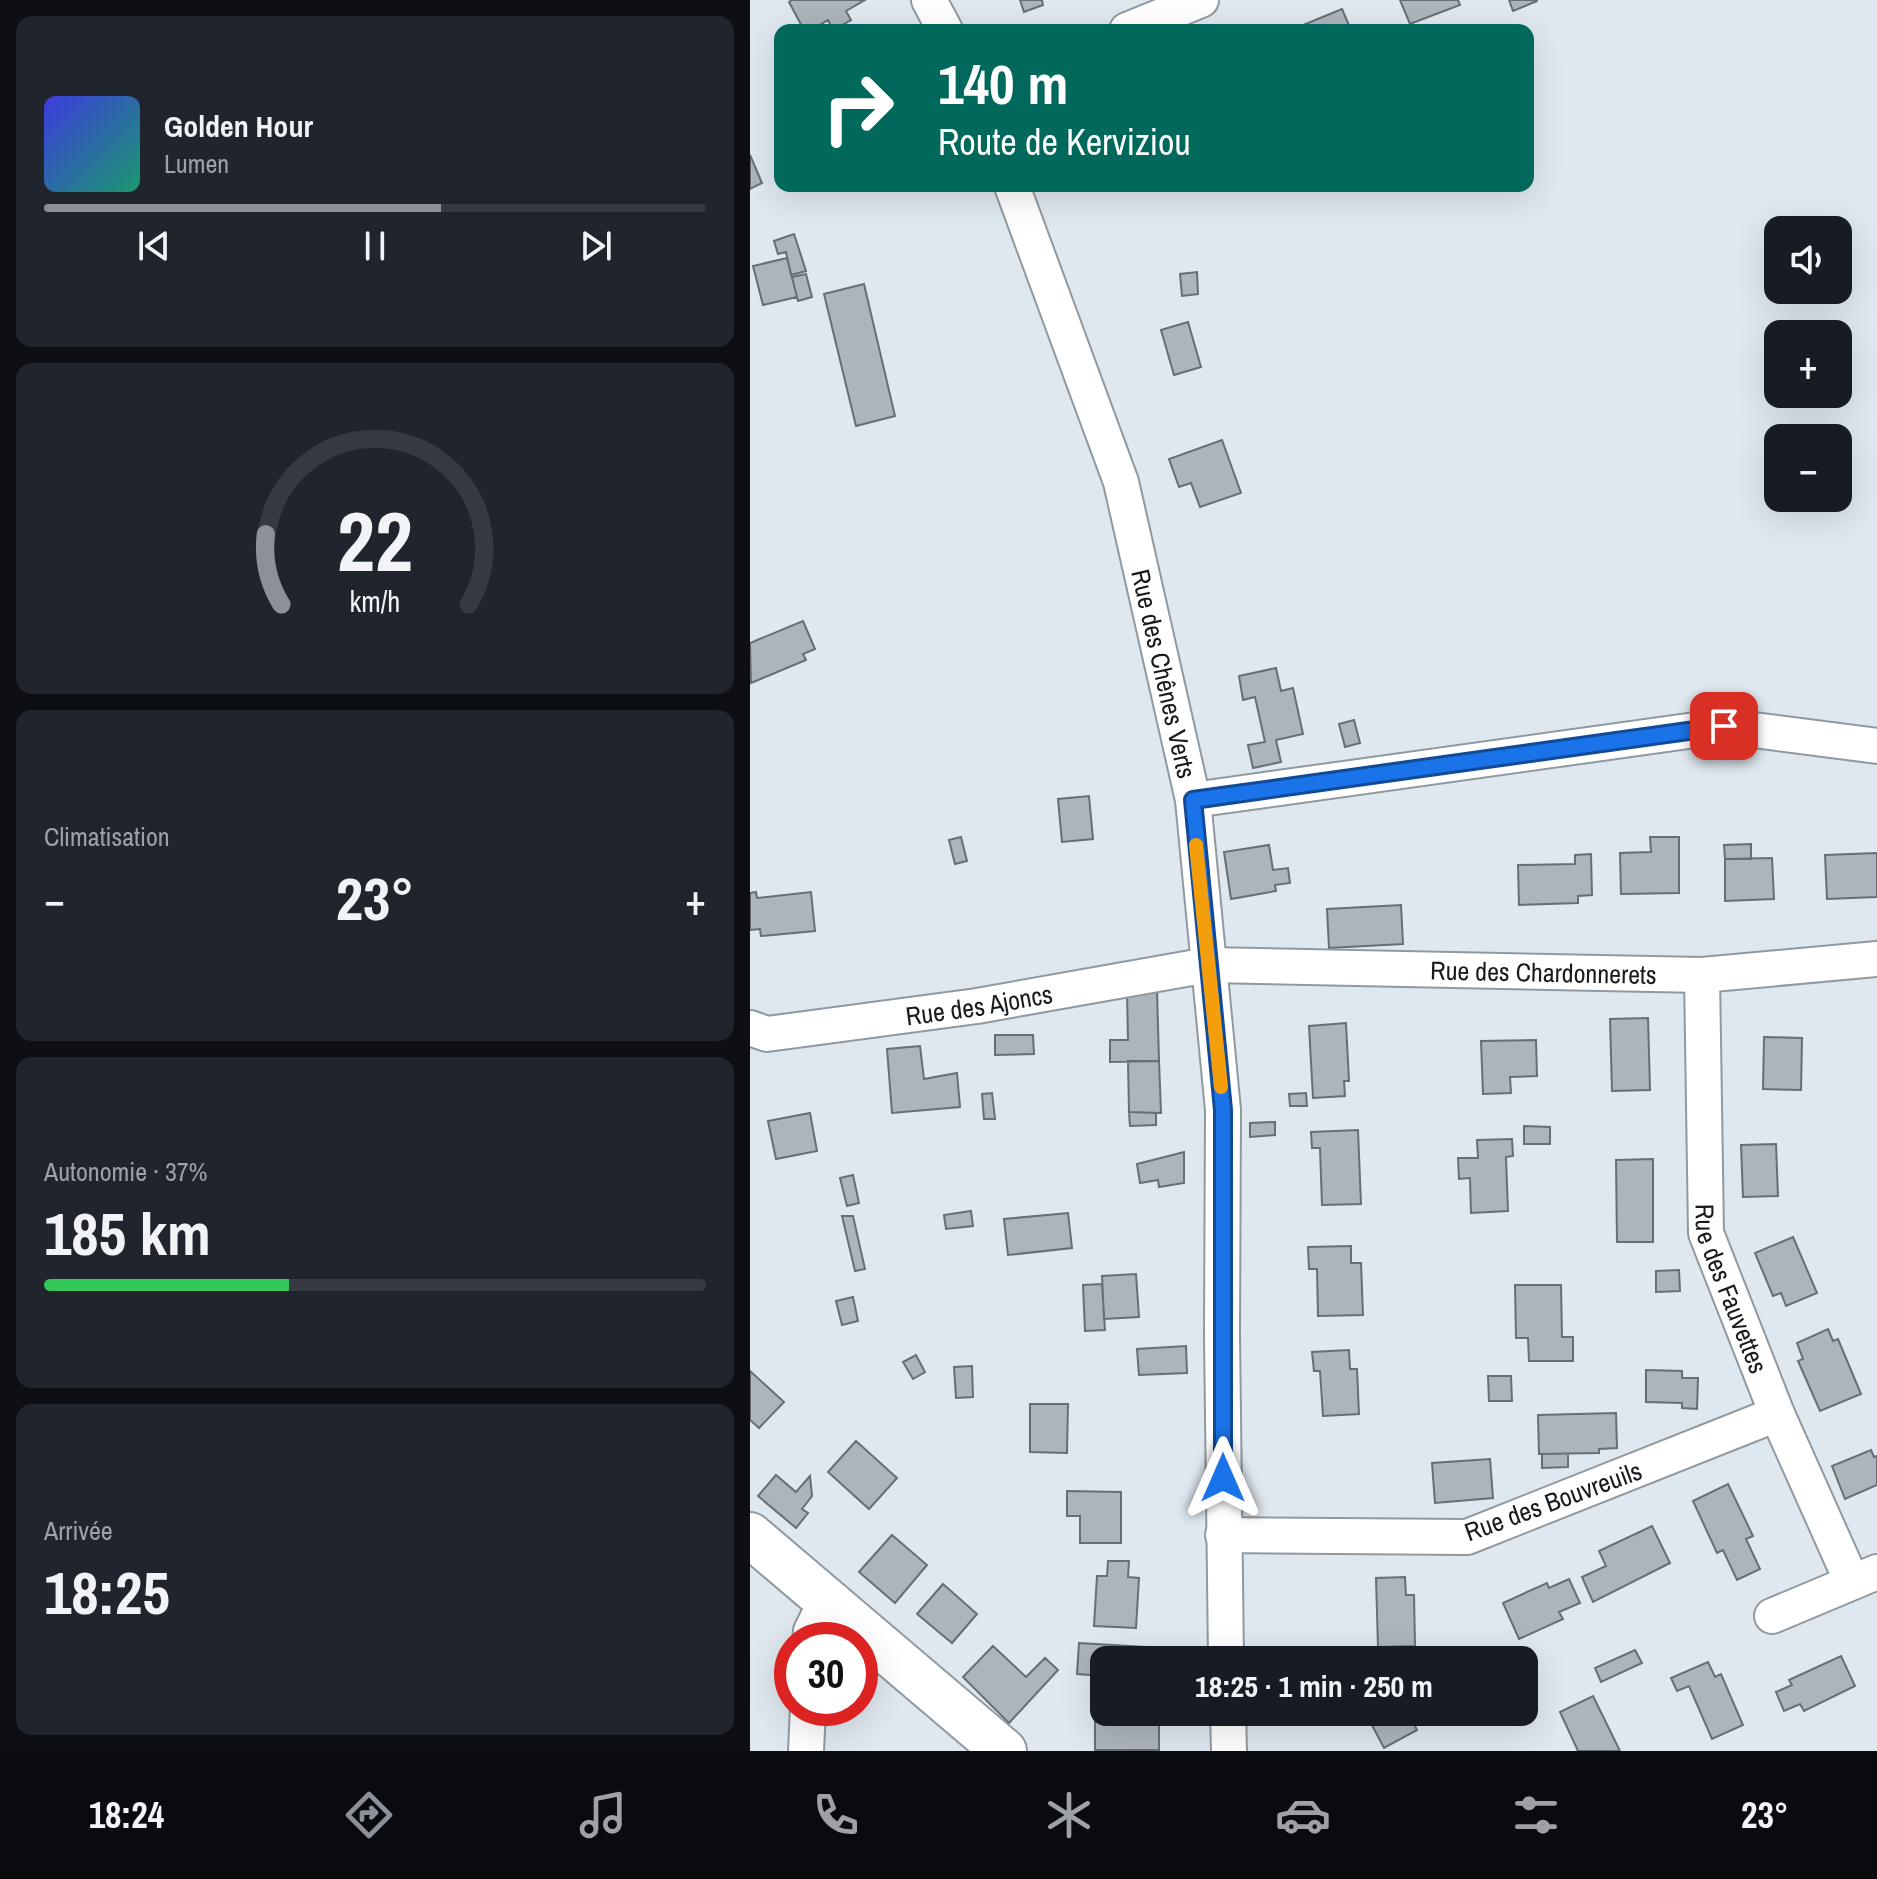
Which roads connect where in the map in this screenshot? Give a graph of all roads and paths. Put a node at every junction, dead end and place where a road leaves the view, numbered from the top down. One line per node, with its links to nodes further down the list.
1 (929, 0): 3 (street)
2 (1201, 0): 4 (street)
3 (942, 24)
4 (1142, 24)
5 (1014, 192): 7 (street, Rue des Chênes Verts)
6 (1877, 746): 7 (street)
7 (1193, 800): 9 (street, Rue des Chênes Verts)
8 (1877, 959): 10 (street, Rue des Chardonnerets)
9 (1208, 965): 10 (street, Rue des Chardonnerets); 11 (street, Rue des Ajoncs); 14 (street, Rue des Chênes Verts)
10 (1702, 975): 12 (street, Rue des Fauvettes)
11 (750, 1028)
12 (1777, 1414): 14 (street, Rue des Bouvreuils); 15 (street, Rue des Fauvettes)
13 (750, 1535): 17 (main road)
14 (1223, 1535): 18 (street, Rue des Chênes Verts)
15 (1864, 1577): 16 (street)
16 (1772, 1616)
17 (818, 1621): 22 (main road)
18 (1226, 1646)
19 (807, 1726): 21 (street)
20 (1228, 1726): 23 (street)
21 (806, 1751)
22 (1004, 1751)
23 (1229, 1751)

